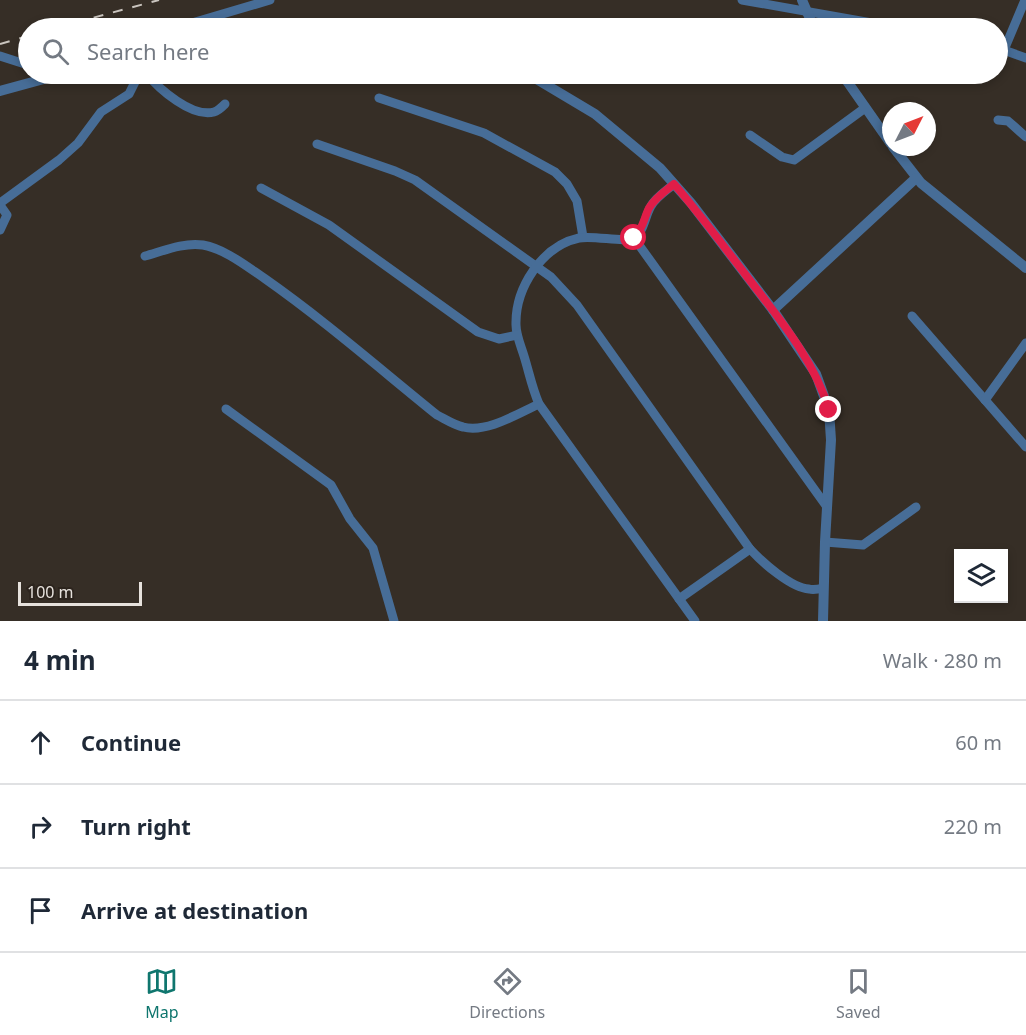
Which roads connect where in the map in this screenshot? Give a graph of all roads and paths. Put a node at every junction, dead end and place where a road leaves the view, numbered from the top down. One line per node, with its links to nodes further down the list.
1 (270, 0): 5 (street)
2 (742, 0): 4 (street)
3 (1024, 0): 7 (street)
4 (804, 5): 6 (street)
5 (210, 18)
6 (858, 18)
7 (1008, 34)
8 (1008, 52): 10 (street)
9 (0, 56): 11 (street)
10 (1026, 58)
11 (18, 62)
12 (20, 84): 17 (street)
13 (134, 84): 30 (street)
14 (158, 84): 19 (street)
15 (545, 84): 28 (street)
16 (849, 84): 20 (street)
17 (0, 91)
18 (379, 98): 32 (street)
19 (225, 104)
20 (865, 108): 22 (street); 23 (street)
21 (998, 120): 24 (street)
22 (882, 132)
23 (750, 135)
24 (1026, 137)
25 (317, 144): 35 (street)
26 (900, 156): 27 (street)
27 (916, 178): 36 (street); 37 (street)
28 (674, 184): 33 (street); 37 (street)
29 (261, 188): 39 (street)
30 (0, 204): 31 (street)
31 (0, 230)
32 (583, 237): 33 (street); 35 (street)
33 (634, 238): 45 (street)
34 (145, 256): 42 (street)
35 (535, 267): 39 (street); 48 (street)
36 (1026, 268)
37 (773, 310): 45 (street)
38 (912, 316): 41 (street)
39 (517, 335): 42 (street)
40 (1026, 343): 41 (street)
41 (985, 400): 44 (street)
42 (539, 404): 50 (street)
43 (226, 409): 52 (street)
44 (1026, 447)
45 (827, 507): 47 (street)
46 (916, 507): 47 (street)
47 (825, 542): 49 (street)
48 (750, 549): 49 (street); 50 (street)
49 (823, 588): 51 (street)
50 (679, 599): 53 (street)
51 (825, 618)
52 (394, 621)
53 (695, 621)

